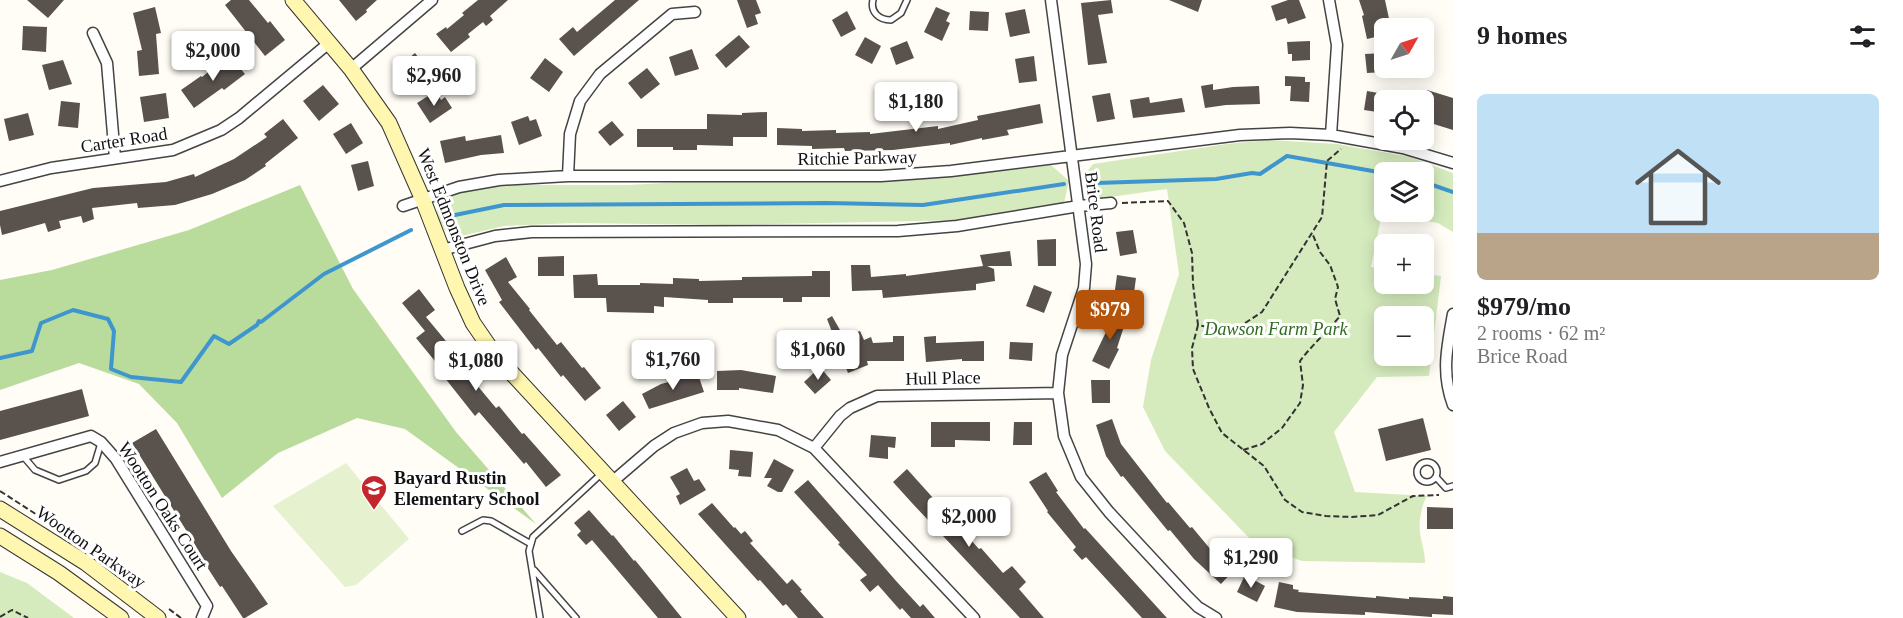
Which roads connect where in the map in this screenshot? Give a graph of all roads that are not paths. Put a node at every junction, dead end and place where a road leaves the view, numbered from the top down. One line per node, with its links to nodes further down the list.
1 (293, 0): 9 (street, West Edmonston Drive)
2 (432, 0): 10 (street)
3 (873, 0): 4 (lane)
4 (907, 0)
5 (1051, 0): 12 (street, Brice Road)
6 (1329, 0): 11 (street)
7 (695, 12): 15 (street)
8 (93, 33): 13 (street)
9 (328, 43): 10 (street, West Edmonston Drive); 13 (street, Carter Road)
10 (351, 69): 17 (street, West Edmonston Drive)
11 (1331, 135): 12 (street, Ritchie Parkway); 14 (street, Ritchie Parkway)
12 (1073, 156): 15 (street, Ritchie Parkway); 20 (street, Brice Road)
13 (115, 158): 16 (street, Carter Road)
14 (1453, 163)
15 (568, 176): 17 (street, Ritchie Parkway)
16 (0, 181)
17 (423, 200): 19 (street, Ritchie Parkway); 21 (street, West Edmonston Drive)
18 (1112, 203): 20 (street)
19 (403, 206)
20 (1079, 206): 21 (street); 23 (street, Brice Road)
21 (442, 250): 29 (street, West Edmonston Drive)
22 (1453, 314): 24 (street)
23 (1058, 393): 26 (street, Hull Place); 44 (street, Brice Road)
24 (1453, 405)
25 (101, 442): 27 (street, Wootton Oaks Court); 27 (lane); 39 (street, Wootton Oaks Court)
26 (814, 448): 29 (street); 43 (street)
27 (22, 456): 28 (street, Wootton Oaks Court)
28 (0, 462)
29 (608, 477): 35 (lane); 42 (street, West Edmonston Drive)
30 (1436, 477): 31 (lane)
31 (1453, 486)
32 (0, 509): 38 (street, Wootton Parkway)
33 (462, 531): 35 (lane)
34 (0, 536): 37 (street)
35 (531, 544): 36 (lane)
36 (532, 569): 40 (lane); 41 (lane)
37 (121, 618)
38 (158, 618)
39 (202, 618)
40 (540, 618)
41 (576, 618)
42 (738, 618)
43 (974, 618)
44 (1216, 618)

